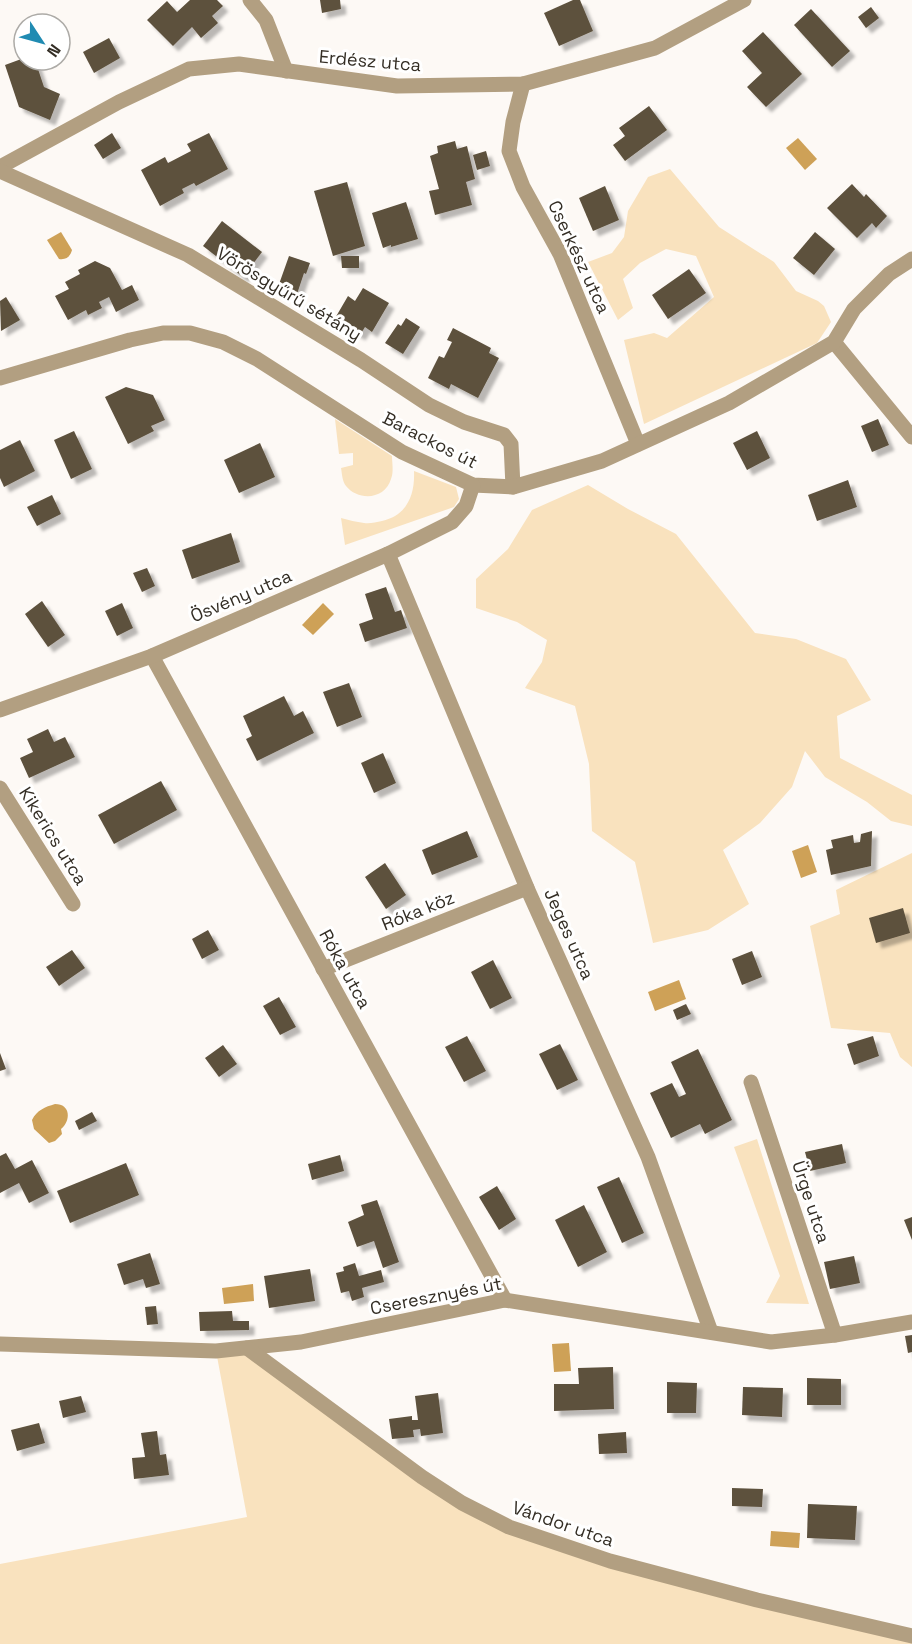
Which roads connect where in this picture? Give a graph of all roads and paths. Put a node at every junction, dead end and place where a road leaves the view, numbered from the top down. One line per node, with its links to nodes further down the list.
1 (250, 0): 3 (street)
2 (744, 0): 4 (street, Erdész utca)
3 (286, 71): 4 (street, Erdész utca); 5 (street, Erdész utca)
4 (524, 84): 10 (street, Cserkész utca)
5 (0, 169): 12 (street, Vörösgyűrű sétány)
6 (912, 259): 7 (street, Barackos út)
7 (834, 342): 9 (street); 10 (street, Barackos út)
8 (0, 378): 11 (street, Barackos út)
9 (912, 437)
10 (638, 444): 12 (street, Barackos út)
11 (473, 485): 12 (street, Barackos út); 13 (street, Ösvény utca)
12 (513, 487)
13 (388, 554): 14 (street, Ösvény utca); 17 (street, Jeges utca)
14 (152, 656): 15 (street, Ösvény utca); 19 (street, Róka utca)
15 (0, 710)
16 (0, 788): 18 (street, Kikerics utca)
17 (527, 888): 19 (street, Róka köz); 23 (street, Jeges utca)
18 (74, 904)
19 (323, 969): 21 (street, Róka utca)
20 (751, 1082): 24 (street, Ürge utca)
21 (505, 1300): 23 (street, Cseresznyés út); 26 (street, Cseresznyés út)
22 (912, 1322): 24 (street, Cseresznyés út)
23 (711, 1332): 24 (street, Cseresznyés út)
24 (835, 1335)
25 (0, 1344): 26 (street, Cseresznyés út)
26 (247, 1348): 27 (street, Vándor utca)
27 (912, 1636)

